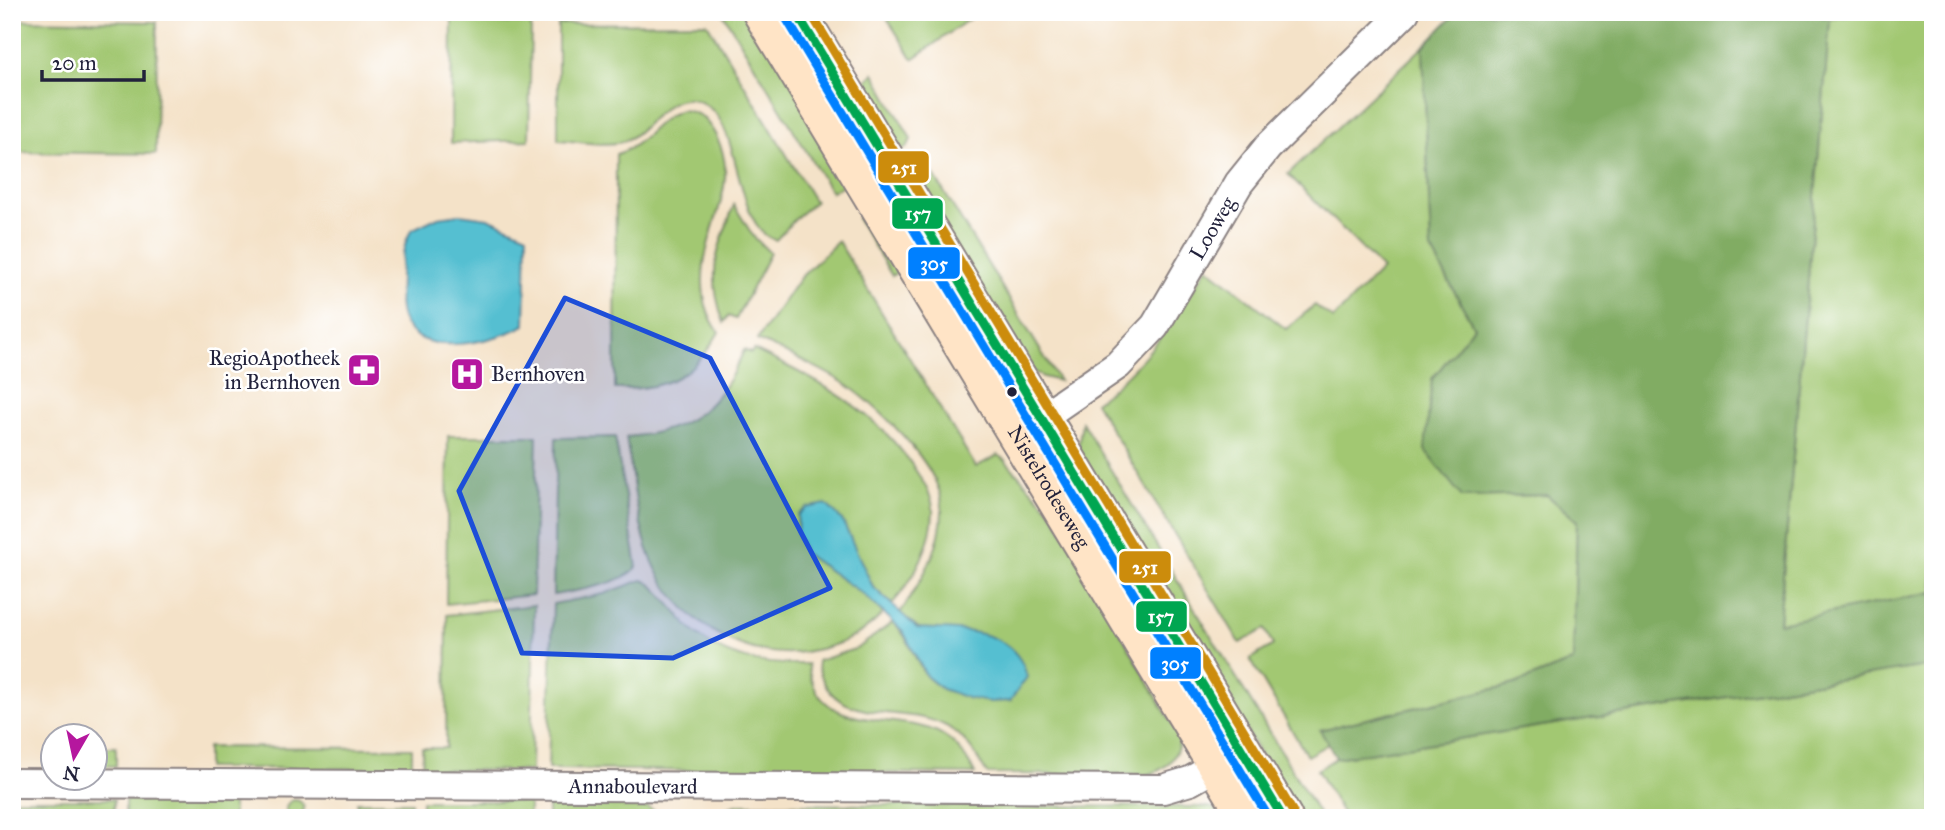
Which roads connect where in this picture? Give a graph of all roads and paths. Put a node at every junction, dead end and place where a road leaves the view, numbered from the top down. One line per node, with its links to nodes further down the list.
1 (762, 12): 4 (street, Nistelrodeseweg)
2 (796, 12): 4 (street, Nistelrodeseweg)
3 (1405, 12): 4 (street, Looweg)
4 (1029, 427): 5 (street, Nistelrodeseweg)
5 (1231, 759): 6 (street, Annaboulevard); 7 (street, Nistelrodeseweg); 8 (street, Nistelrodeseweg)
6 (12, 783)
7 (1249, 818)
8 (1283, 818)

